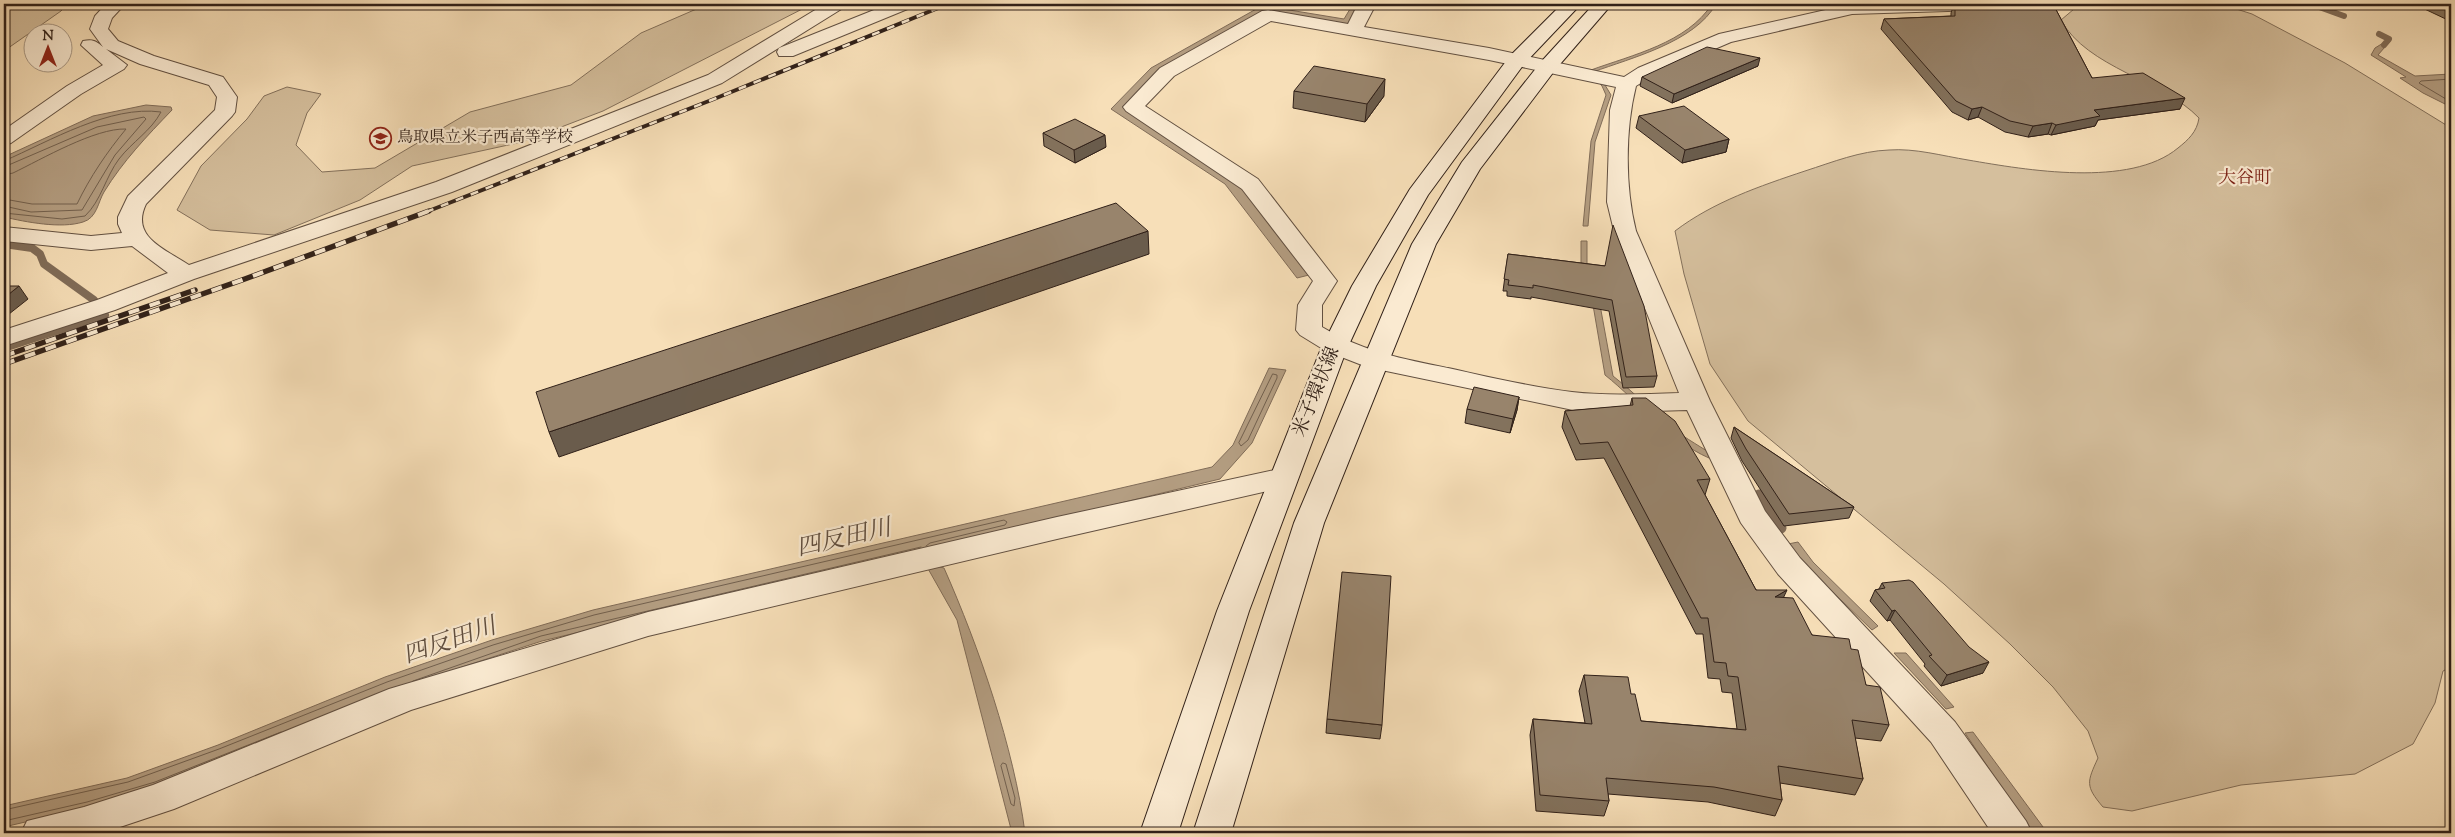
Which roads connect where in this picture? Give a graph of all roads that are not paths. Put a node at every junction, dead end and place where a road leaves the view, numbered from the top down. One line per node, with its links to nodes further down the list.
1 (116, 4): 8 (street)
2 (837, 4): 10 (street)
3 (904, 4): 10 (street)
4 (1367, 4): 9 (street)
5 (1572, 4): 11 (street, 米子環状線)
6 (1603, 4): 12 (street)
7 (2012, 4): 13 (street)
8 (100, 26): 14 (street); 16 (street)
9 (1354, 29): 11 (street); 19 (street)
10 (752, 57): 17 (street)
11 (1517, 60): 12 (street); 19 (street, 米子環状線)
12 (1548, 66): 13 (street); 20 (street)
13 (1627, 83): 21 (street)
14 (4, 139)
15 (4, 234): 16 (street)
16 (136, 239): 17 (street)
17 (186, 274): 18 (street)
18 (4, 338)
19 (1335, 346): 20 (street); 22 (street, 米子環状線)
20 (1376, 361): 21 (street); 25 (street)
21 (1696, 401): 26 (street)
22 (1284, 478): 23 (street); 24 (street, 米子環状線)
23 (40, 833)
24 (1159, 833)
25 (1212, 833)
26 (2013, 833)

